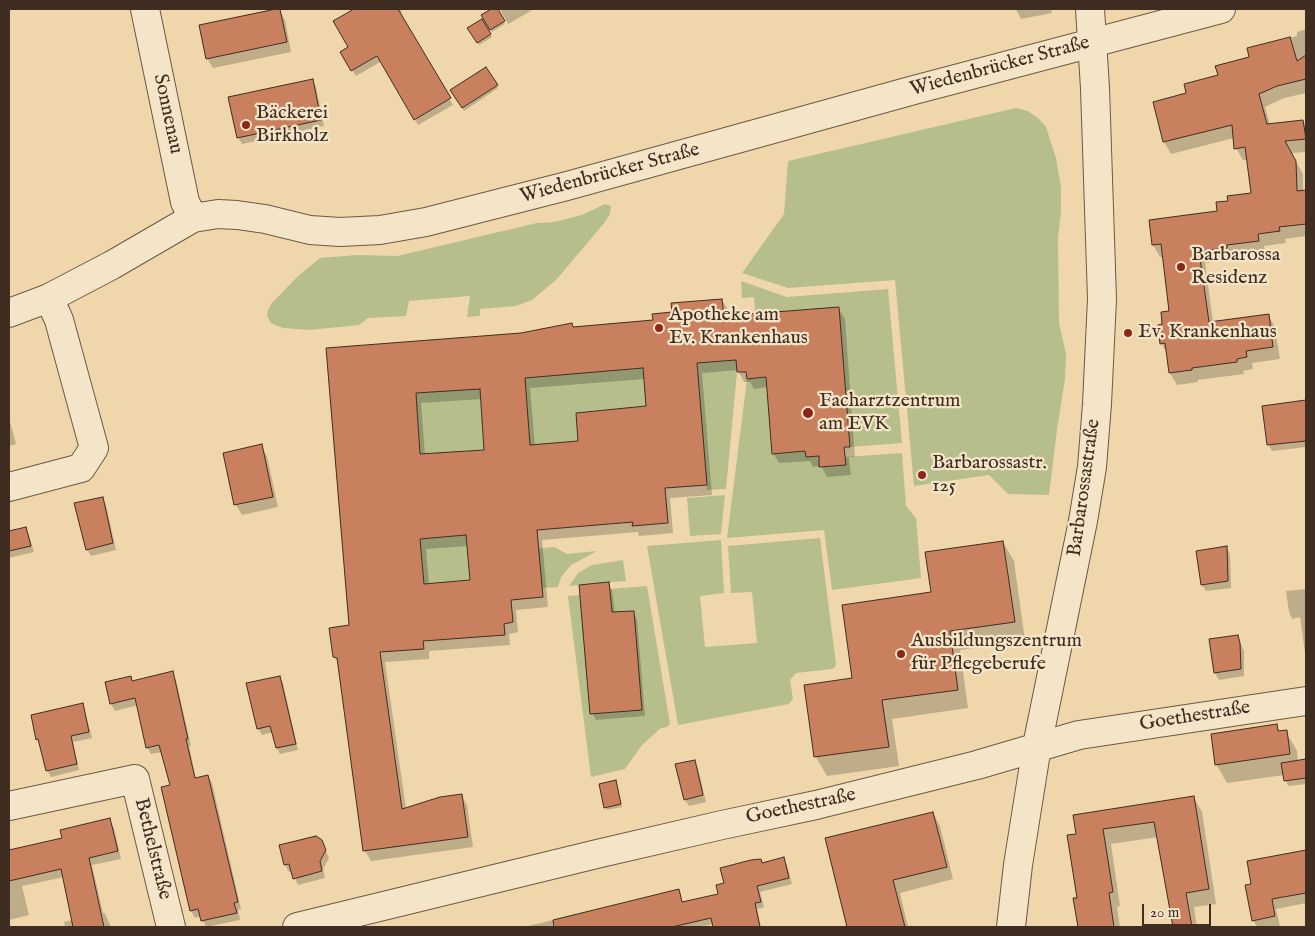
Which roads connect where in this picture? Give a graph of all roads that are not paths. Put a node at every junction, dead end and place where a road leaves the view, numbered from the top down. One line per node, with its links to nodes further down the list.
1 (145, 9): 5 (street, Sonnenau)
2 (1090, 9): 4 (street, Barbarossastraße)
3 (1221, 9): 4 (street, Wiedenbrücker Straße)
4 (1094, 43): 5 (street, Wiedenbrücker Straße); 10 (street, Barbarossastraße)
5 (193, 218): 6 (street, Wiedenbrücker Straße)
6 (49, 298): 7 (street, Wiedenbrücker Straße); 8 (street)
7 (9, 313)
8 (9, 487)
9 (1306, 700): 10 (street, Goethestraße)
10 (1037, 746): 13 (street, Goethestraße); 14 (street, Barbarossastraße)
11 (9, 806): 12 (street, Bethelstraße)
12 (171, 927)
13 (297, 927)
14 (1011, 927)

